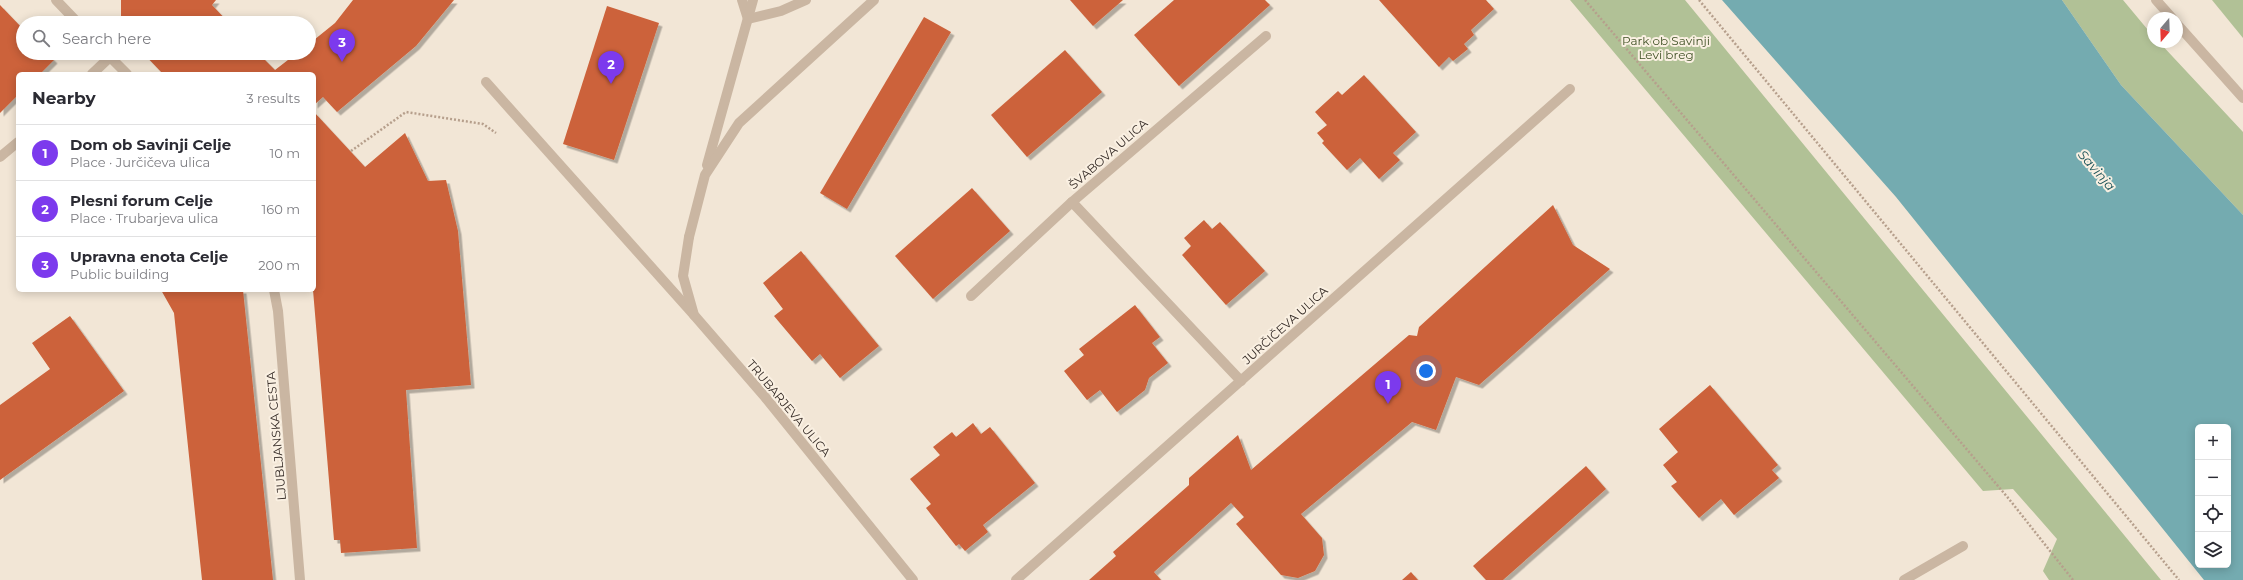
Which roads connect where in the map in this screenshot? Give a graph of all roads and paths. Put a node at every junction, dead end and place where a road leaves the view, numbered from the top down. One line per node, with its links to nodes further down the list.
1 (56, 0): 10 (street)
2 (742, 0): 11 (street)
3 (753, 0): 11 (street, TRUBARJEVA ULICA)
4 (806, 0): 11 (street)
5 (874, 0): 25 (street)
6 (1585, 0): 36 (path)
7 (1700, 0): 37 (path)
8 (2156, 0): 9 (street)
9 (2167, 12)
10 (71, 16)
11 (748, 19): 25 (street, TRUBARJEVA ULICA)
12 (2183, 31): 20 (street)
13 (1266, 36): 26 (street, ŠVABOVA ULICA)
14 (104, 60): 16 (street)
15 (113, 60): 17 (street)
16 (94, 72)
17 (125, 72)
18 (486, 82): 29 (street)
19 (1570, 88): 30 (street, JURČIČEVA ULICA)
20 (2243, 98)
21 (502, 138): 23 (path)
22 (16, 144): 24 (street)
23 (351, 151)
24 (0, 157)
25 (705, 175): 29 (street, TRUBARJEVA ULICA)
26 (1072, 202): 28 (street, ŠVABOVA ULICA); 30 (street)
27 (274, 292): 32 (street, LJUBLJANSKA CESTA)
28 (971, 296)
29 (694, 315): 33 (street, TRUBARJEVA ULICA)
30 (1241, 382): 34 (street, JURČIČEVA ULICA)
31 (1963, 546): 35 (street)
32 (300, 580)
33 (913, 580)
34 (1016, 580)
35 (1904, 580)
36 (2073, 580)
37 (2179, 580)

